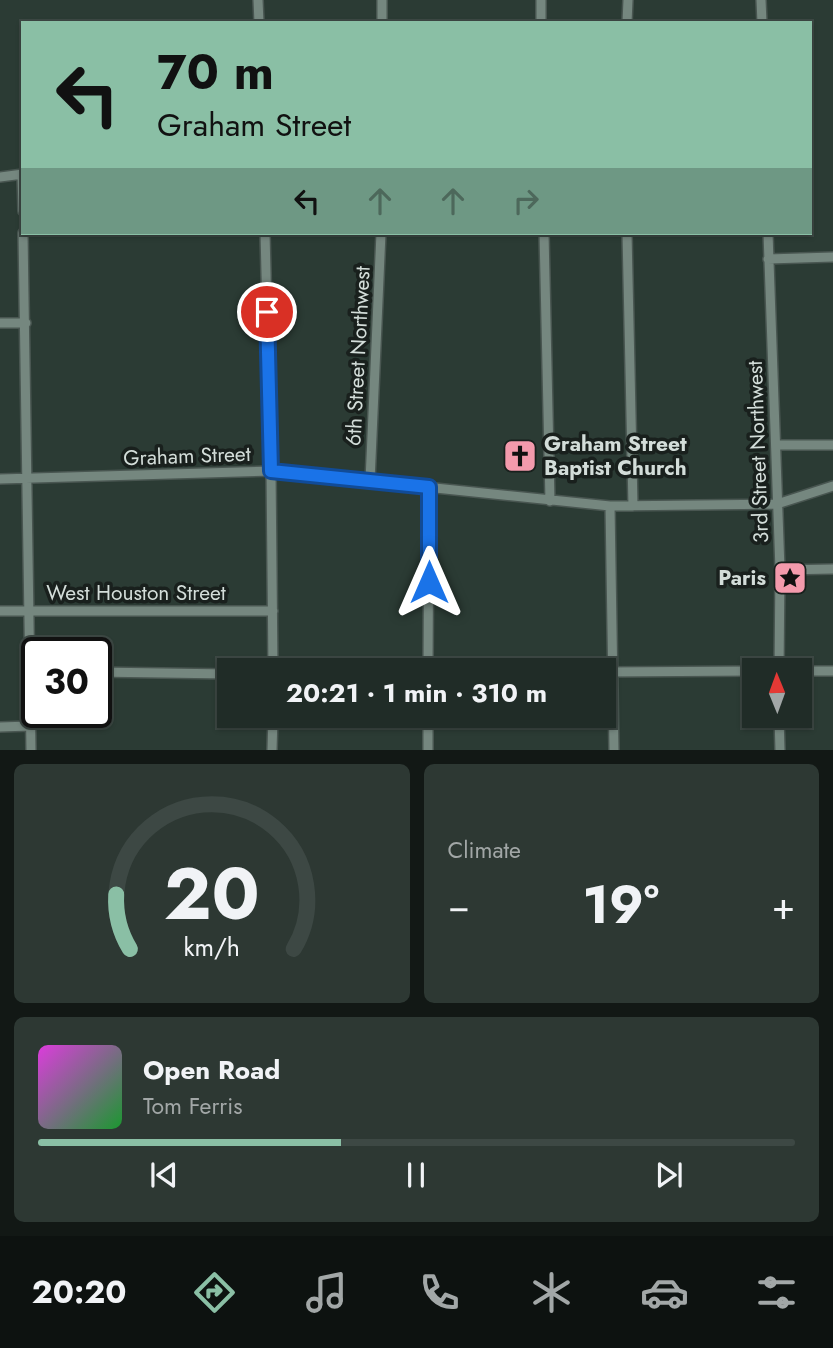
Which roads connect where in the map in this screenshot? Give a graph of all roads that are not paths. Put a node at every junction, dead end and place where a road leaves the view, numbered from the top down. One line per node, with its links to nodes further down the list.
1 (258, 0): 6 (street)
2 (382, 0): 7 (street)
3 (541, 0): 8 (street)
4 (628, 0): 9 (street)
5 (761, 0): 10 (street)
6 (259, 21)
7 (382, 21)
8 (541, 21)
9 (627, 21)
10 (762, 21)
11 (21, 174): 12 (street)
12 (0, 177)
13 (23, 235): 22 (street)
14 (265, 235): 25 (street)
15 (381, 235): 28 (street, 6th Street Northwest)
16 (544, 235): 31 (street)
17 (627, 235): 34 (street)
18 (768, 235): 20 (street, 3rd Street Northwest)
19 (833, 257): 20 (street)
20 (768, 259): 23 (street, 3rd Street Northwest)
21 (0, 323): 22 (street)
22 (26, 323): 26 (street)
23 (776, 445): 24 (street); 32 (street, 3rd Street Northwest)
24 (833, 445)
25 (271, 471): 26 (street, Graham Street); 28 (street, Graham Street); 39 (street)
26 (29, 478): 27 (street, Graham Street); 37 (street)
27 (0, 479)
28 (370, 481): 30 (street, Graham Street)
29 (833, 486): 32 (street, Graham Street)
30 (429, 487): 31 (street, Graham Street); 42 (street)
31 (550, 501): 33 (street, Graham Street)
32 (777, 504): 34 (street, Graham Street); 36 (street, 3rd Street Northwest)
33 (610, 506): 34 (street, Graham Street); 43 (street)
34 (633, 506)
35 (833, 569): 36 (street)
36 (780, 570): 44 (street, 3rd Street Northwest)
37 (30, 610): 38 (street, West Houston Street); 39 (street, West Houston Street); 40 (street)
38 (0, 611)
39 (273, 611): 41 (street)
40 (31, 637)
41 (273, 658)
42 (428, 658)
43 (608, 658)
44 (779, 658)
45 (742, 671): 49 (street)
46 (812, 671): 47 (street)
47 (833, 671)
48 (112, 672): 50 (street)
49 (616, 672)
50 (217, 674)
51 (21, 726): 52 (street)
52 (0, 727)
53 (30, 728): 58 (street)
54 (273, 728): 59 (street)
55 (428, 728): 60 (street)
56 (612, 728): 61 (street)
57 (779, 728): 62 (street)
58 (31, 750)
59 (272, 750)
60 (428, 750)
61 (614, 750)
62 (780, 750)

